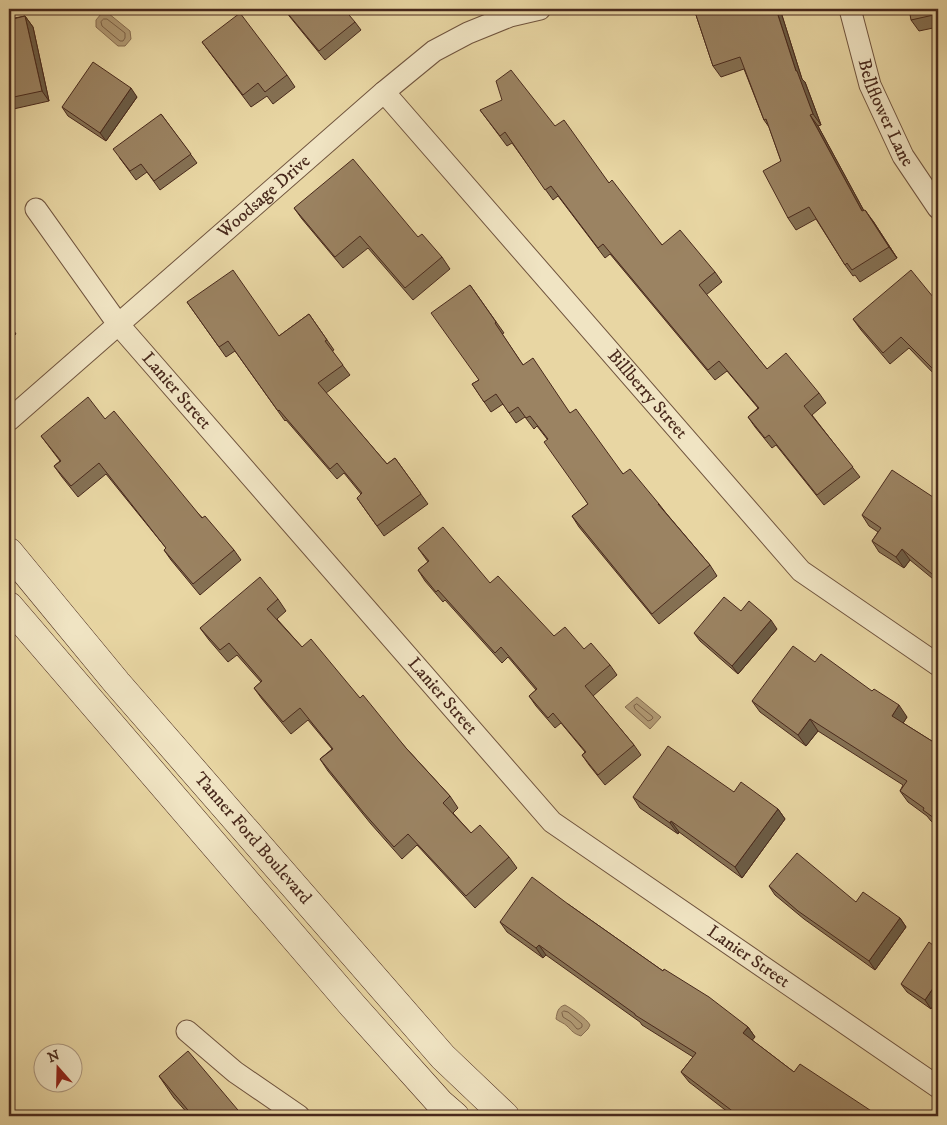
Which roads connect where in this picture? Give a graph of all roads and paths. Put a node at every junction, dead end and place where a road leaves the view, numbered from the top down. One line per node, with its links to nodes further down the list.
1 (540, 9): 3 (street, Woodsage Drive)
2 (850, 9): 4 (street, Bellflower Lane)
3 (384, 92): 6 (street, Woodsage Drive); 10 (street, Billberry Street)
4 (938, 208)
5 (36, 209): 6 (street, Lanier Street)
6 (118, 324): 7 (street, Woodsage Drive); 12 (street, Lanier Street)
7 (9, 420)
8 (9, 552): 15 (street, Tanner Ford Boulevard)
9 (9, 606): 14 (street, Tanner Ford Boulevard)
10 (938, 666)
11 (187, 1031): 13 (street)
12 (938, 1087)
13 (300, 1116)
14 (455, 1116)
15 (505, 1116)

